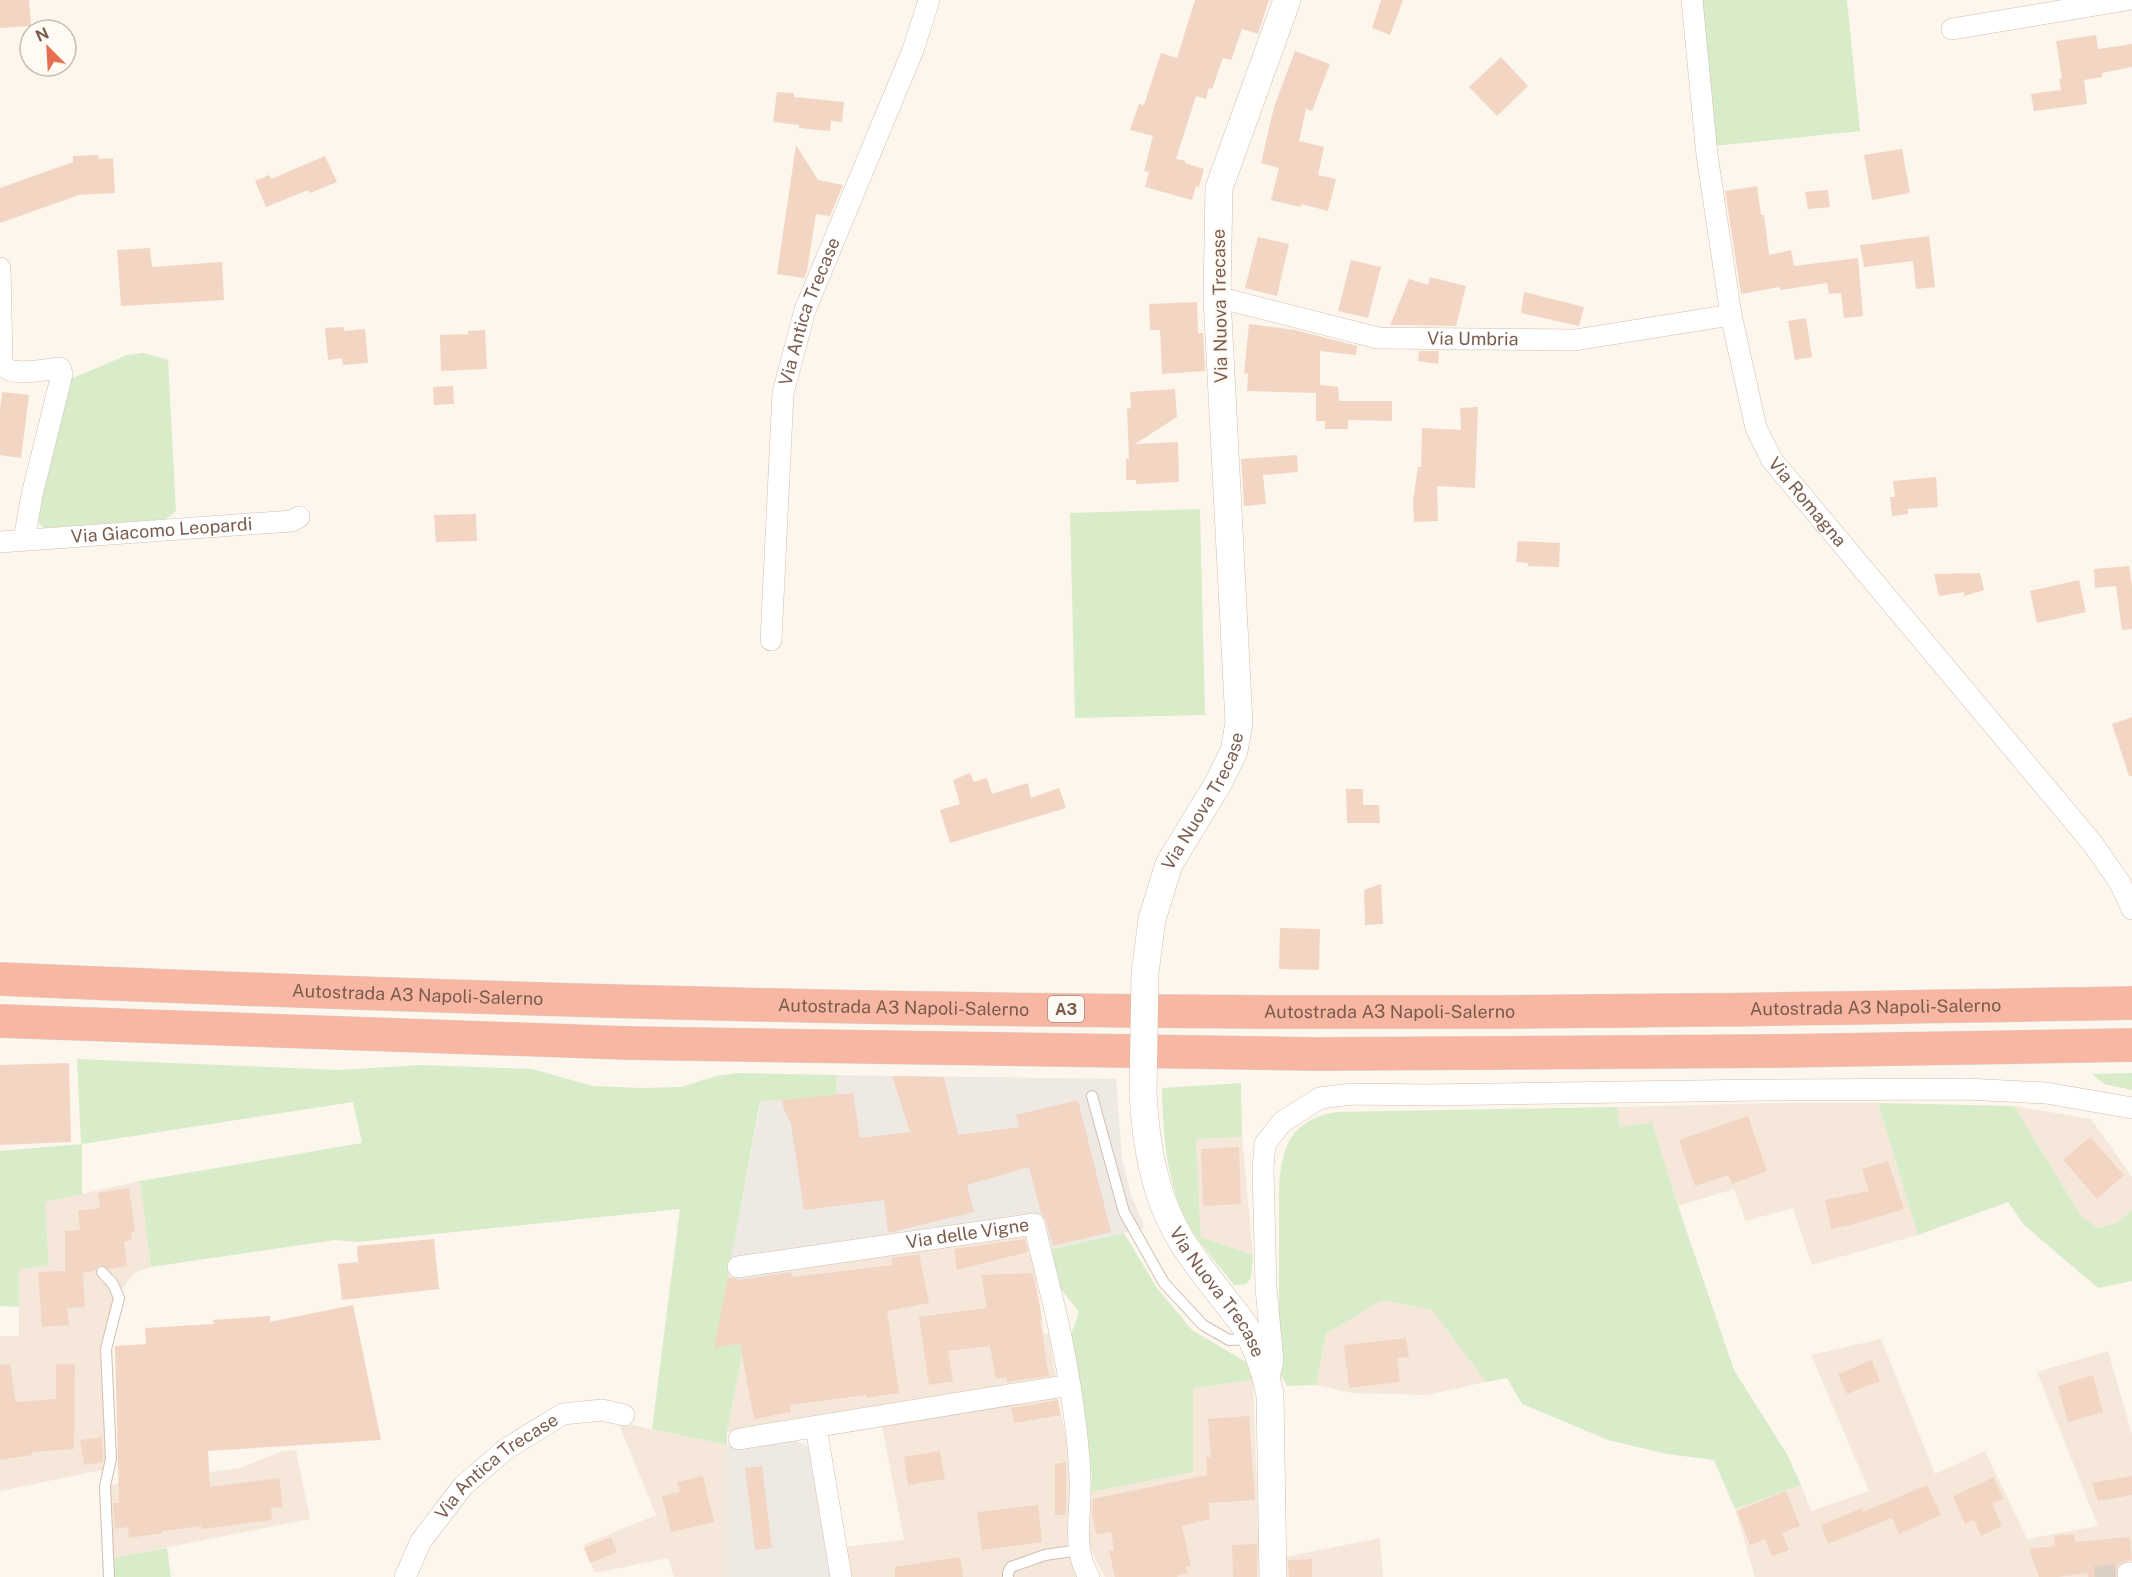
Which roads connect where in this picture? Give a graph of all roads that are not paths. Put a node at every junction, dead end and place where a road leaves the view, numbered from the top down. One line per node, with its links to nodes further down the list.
1 (929, 0): 12 (street, Via Antica Trecase)
2 (1287, 0): 7 (street, Via Nuova Trecase)
3 (1692, 0): 8 (street, Via Romagna)
4 (2126, 0): 5 (street)
5 (1952, 29)
6 (0, 268): 10 (street)
7 (1217, 297): 8 (street, Via Umbria); 23 (street, Via Nuova Trecase, bridge)
8 (1731, 315): 13 (street, Via Romagna)
9 (299, 517): 10 (street, Via Giacomo Leopardi)
10 (24, 540): 11 (street, Via Giacomo Leopardi)
11 (0, 542)
12 (771, 640)
13 (2132, 909)
14 (0, 979): 15 (highway, Autostrada A3 Napoli-Salerno / A3)
15 (2132, 1004)
16 (0, 1021): 17 (highway)
17 (2132, 1045)
18 (1092, 1096): 23 (lane)
19 (2132, 1108): 22 (street)
20 (738, 1267): 25 (street, Via delle Vigne)
21 (102, 1272): 30 (lane)
22 (1267, 1298): 23 (street); 24 (street)
23 (1242, 1325): 24 (street, Via Nuova Trecase)
24 (1268, 1382): 35 (street, Via Nuova Trecase)
25 (1070, 1385): 27 (street); 29 (street, Via delle Vigne)
26 (624, 1415): 31 (street, Via Antica Trecase)
27 (816, 1427): 28 (street); 32 (street)
28 (740, 1438)
29 (1078, 1550): 33 (lane); 34 (street, Via delle Vigne)
30 (109, 1577)
31 (405, 1577)
32 (841, 1577)
33 (1008, 1577)
34 (1089, 1577)
35 (1273, 1577)

